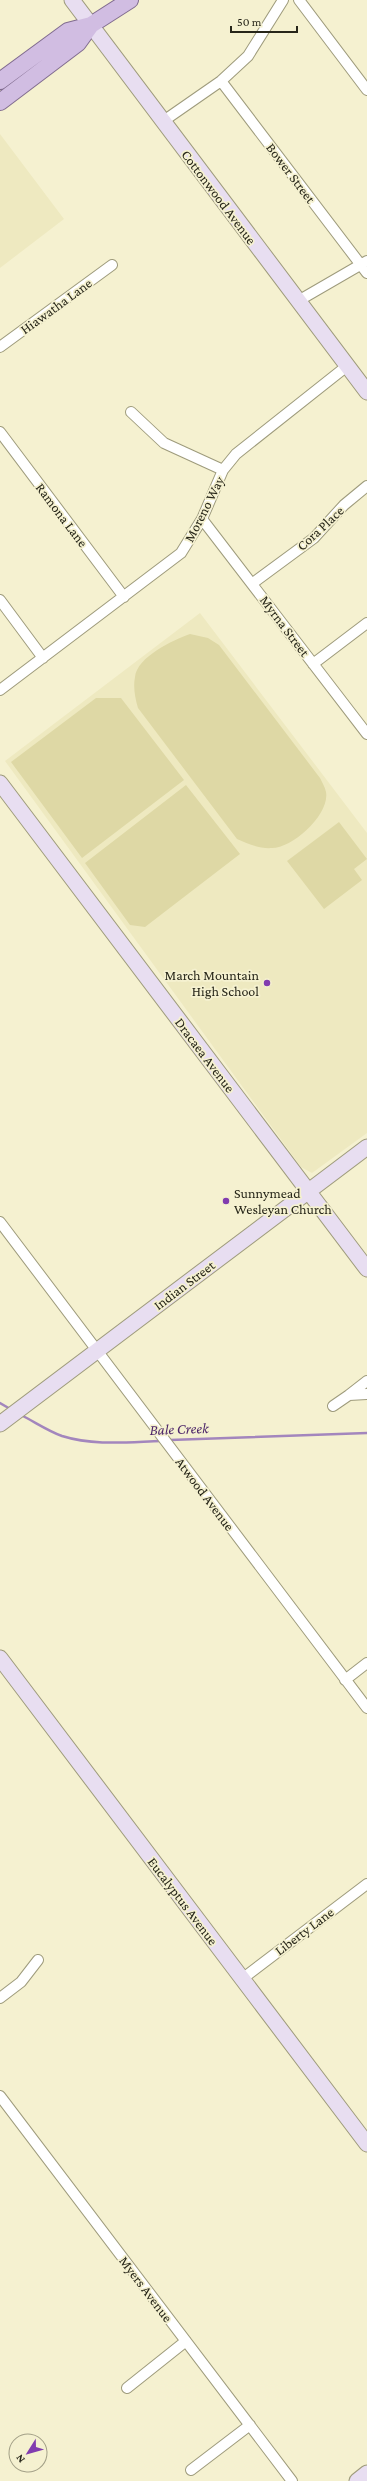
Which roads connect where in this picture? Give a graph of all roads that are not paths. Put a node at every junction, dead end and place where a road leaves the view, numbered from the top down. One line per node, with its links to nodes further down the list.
1 (72, 0): 5 (street, Cottonwood Avenue)
2 (130, 0): 5 (main road)
3 (284, 0): 7 (street)
4 (299, 0): 8 (street)
5 (91, 25): 6 (main road); 9 (main road); 10 (street, Cottonwood Avenue)
6 (0, 81)
7 (221, 81): 10 (street); 12 (street, Bower Street)
8 (367, 90)
9 (0, 102)
10 (162, 122): 13 (street, Cottonwood Avenue)
11 (112, 265): 14 (street, Hiawatha Lane)
12 (365, 266): 13 (street)
13 (298, 301): 15 (street, Cottonwood Avenue)
14 (0, 347)
15 (347, 366): 16 (street, Cottonwood Avenue); 19 (street, Moreno Way)
16 (367, 392)
17 (131, 412): 19 (street)
18 (0, 432): 23 (street, Ramona Lane)
19 (223, 470): 21 (street, Moreno Way)
20 (367, 486): 22 (street, Cora Place)
21 (202, 520): 22 (street, Myrna Street); 23 (street, Moreno Way)
22 (253, 583): 27 (street, Myrna Street)
23 (124, 597): 26 (street, Moreno Way)
24 (0, 600): 26 (street)
25 (367, 623): 27 (street)
26 (43, 658): 28 (street, Moreno Way)
27 (313, 664): 29 (street, Myrna Street)
28 (0, 690)
29 (367, 734)
30 (0, 784): 32 (street, Dracaea Avenue)
31 (367, 1147): 32 (street, Indian Street)
32 (308, 1191): 34 (street, Dracaea Avenue); 35 (street, Indian Street)
33 (0, 1222): 35 (street, Atwood Avenue)
34 (367, 1269)
35 (98, 1351): 40 (street, Indian Street); 43 (street, Atwood Avenue)
36 (367, 1381): 38 (street)
37 (367, 1394): 38 (street)
38 (349, 1395): 39 (street)
39 (333, 1406)
40 (1, 1422)
41 (0, 1658): 47 (street, Eucalyptus Avenue)
42 (367, 1663): 43 (street)
43 (346, 1680): 44 (street, Atwood Avenue)
44 (367, 1708)
45 (367, 1884): 47 (street, Liberty Lane)
46 (38, 1960): 48 (street)
47 (242, 1979): 50 (street, Eucalyptus Avenue)
48 (0, 1998)
49 (0, 2096): 51 (street, Myers Avenue)
50 (367, 2144)
51 (186, 2341): 52 (street); 53 (street, Myers Avenue)
52 (127, 2388)
53 (250, 2425): 54 (street); 56 (street, Myers Avenue)
54 (191, 2470)
55 (367, 2473): 57 (street)
56 (292, 2481)
57 (357, 2481)

